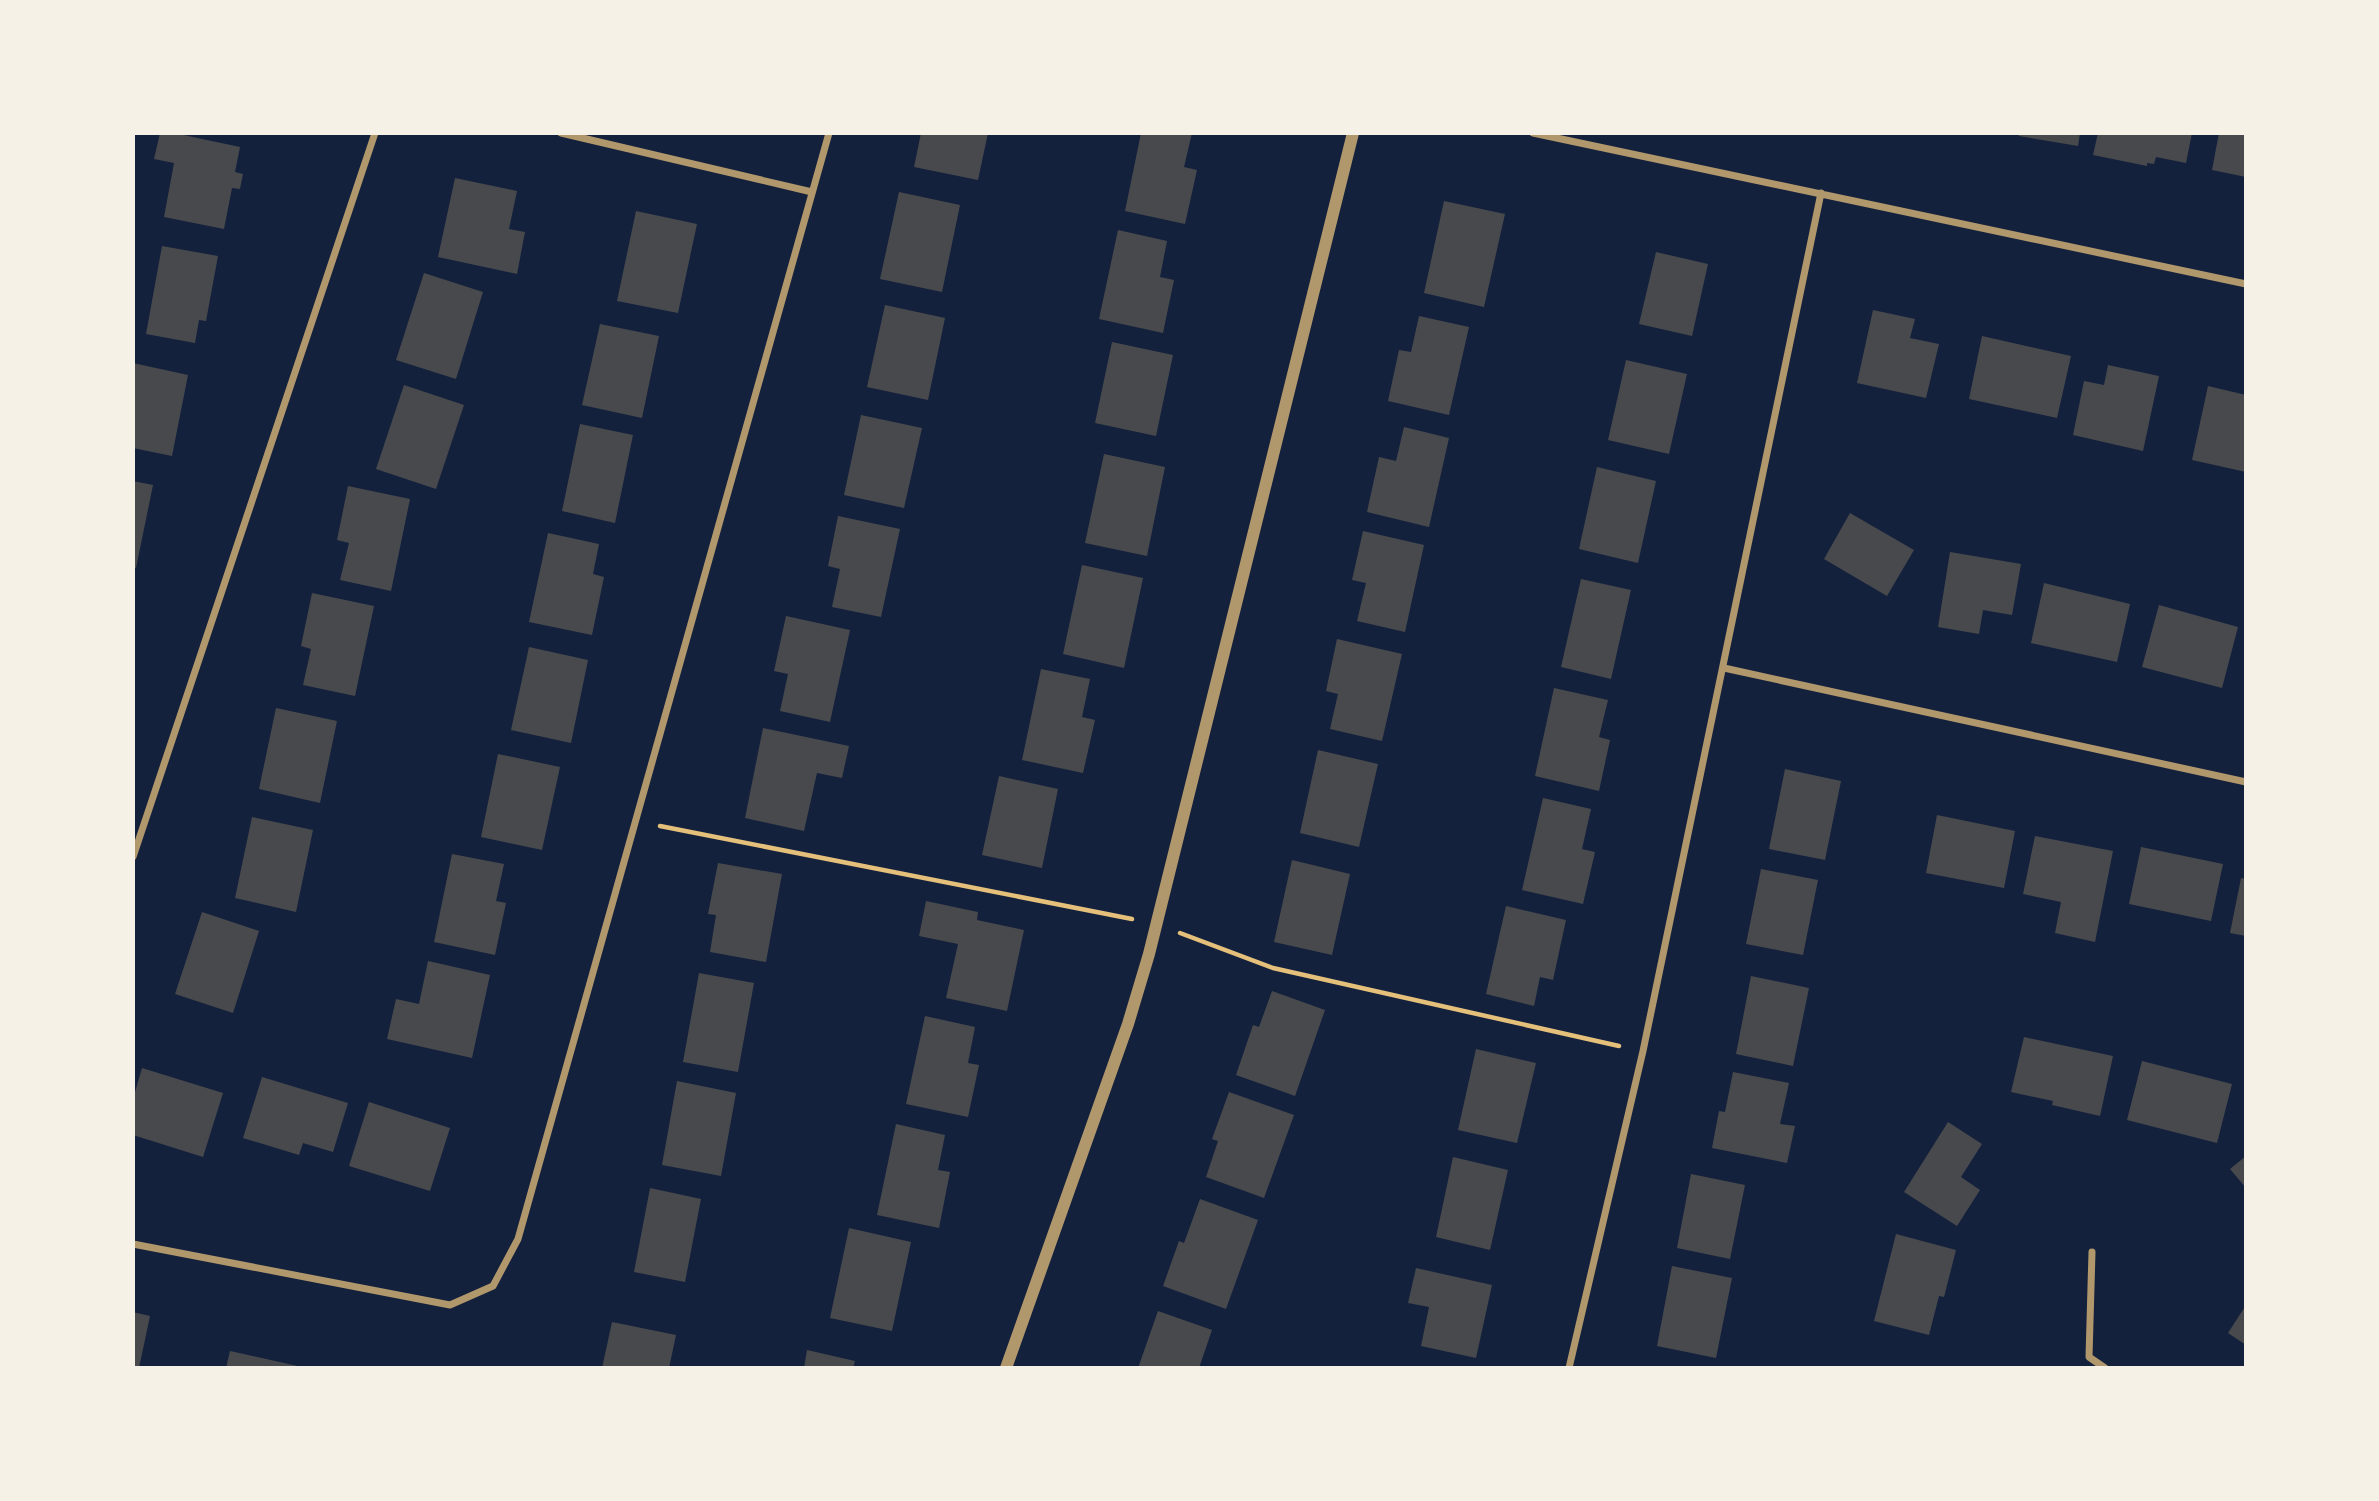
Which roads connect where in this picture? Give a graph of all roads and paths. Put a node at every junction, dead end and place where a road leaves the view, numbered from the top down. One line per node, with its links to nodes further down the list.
1 (375, 133): 12 (street)
2 (561, 133): 6 (street)
3 (829, 133): 6 (street)
4 (1353, 133): 13 (street)
5 (1533, 133): 7 (street)
6 (812, 192): 11 (street)
7 (1821, 193): 8 (street); 9 (street)
8 (2246, 284)
9 (1724, 668): 10 (street); 14 (street)
10 (2246, 782)
11 (635, 821): 13 (path); 15 (street)
12 (133, 858)
13 (1156, 924): 14 (path); 17 (street)
14 (1643, 1051): 18 (street)
15 (133, 1244)
16 (2092, 1252): 19 (street)
17 (1006, 1368)
18 (1569, 1368)
19 (2105, 1368)

